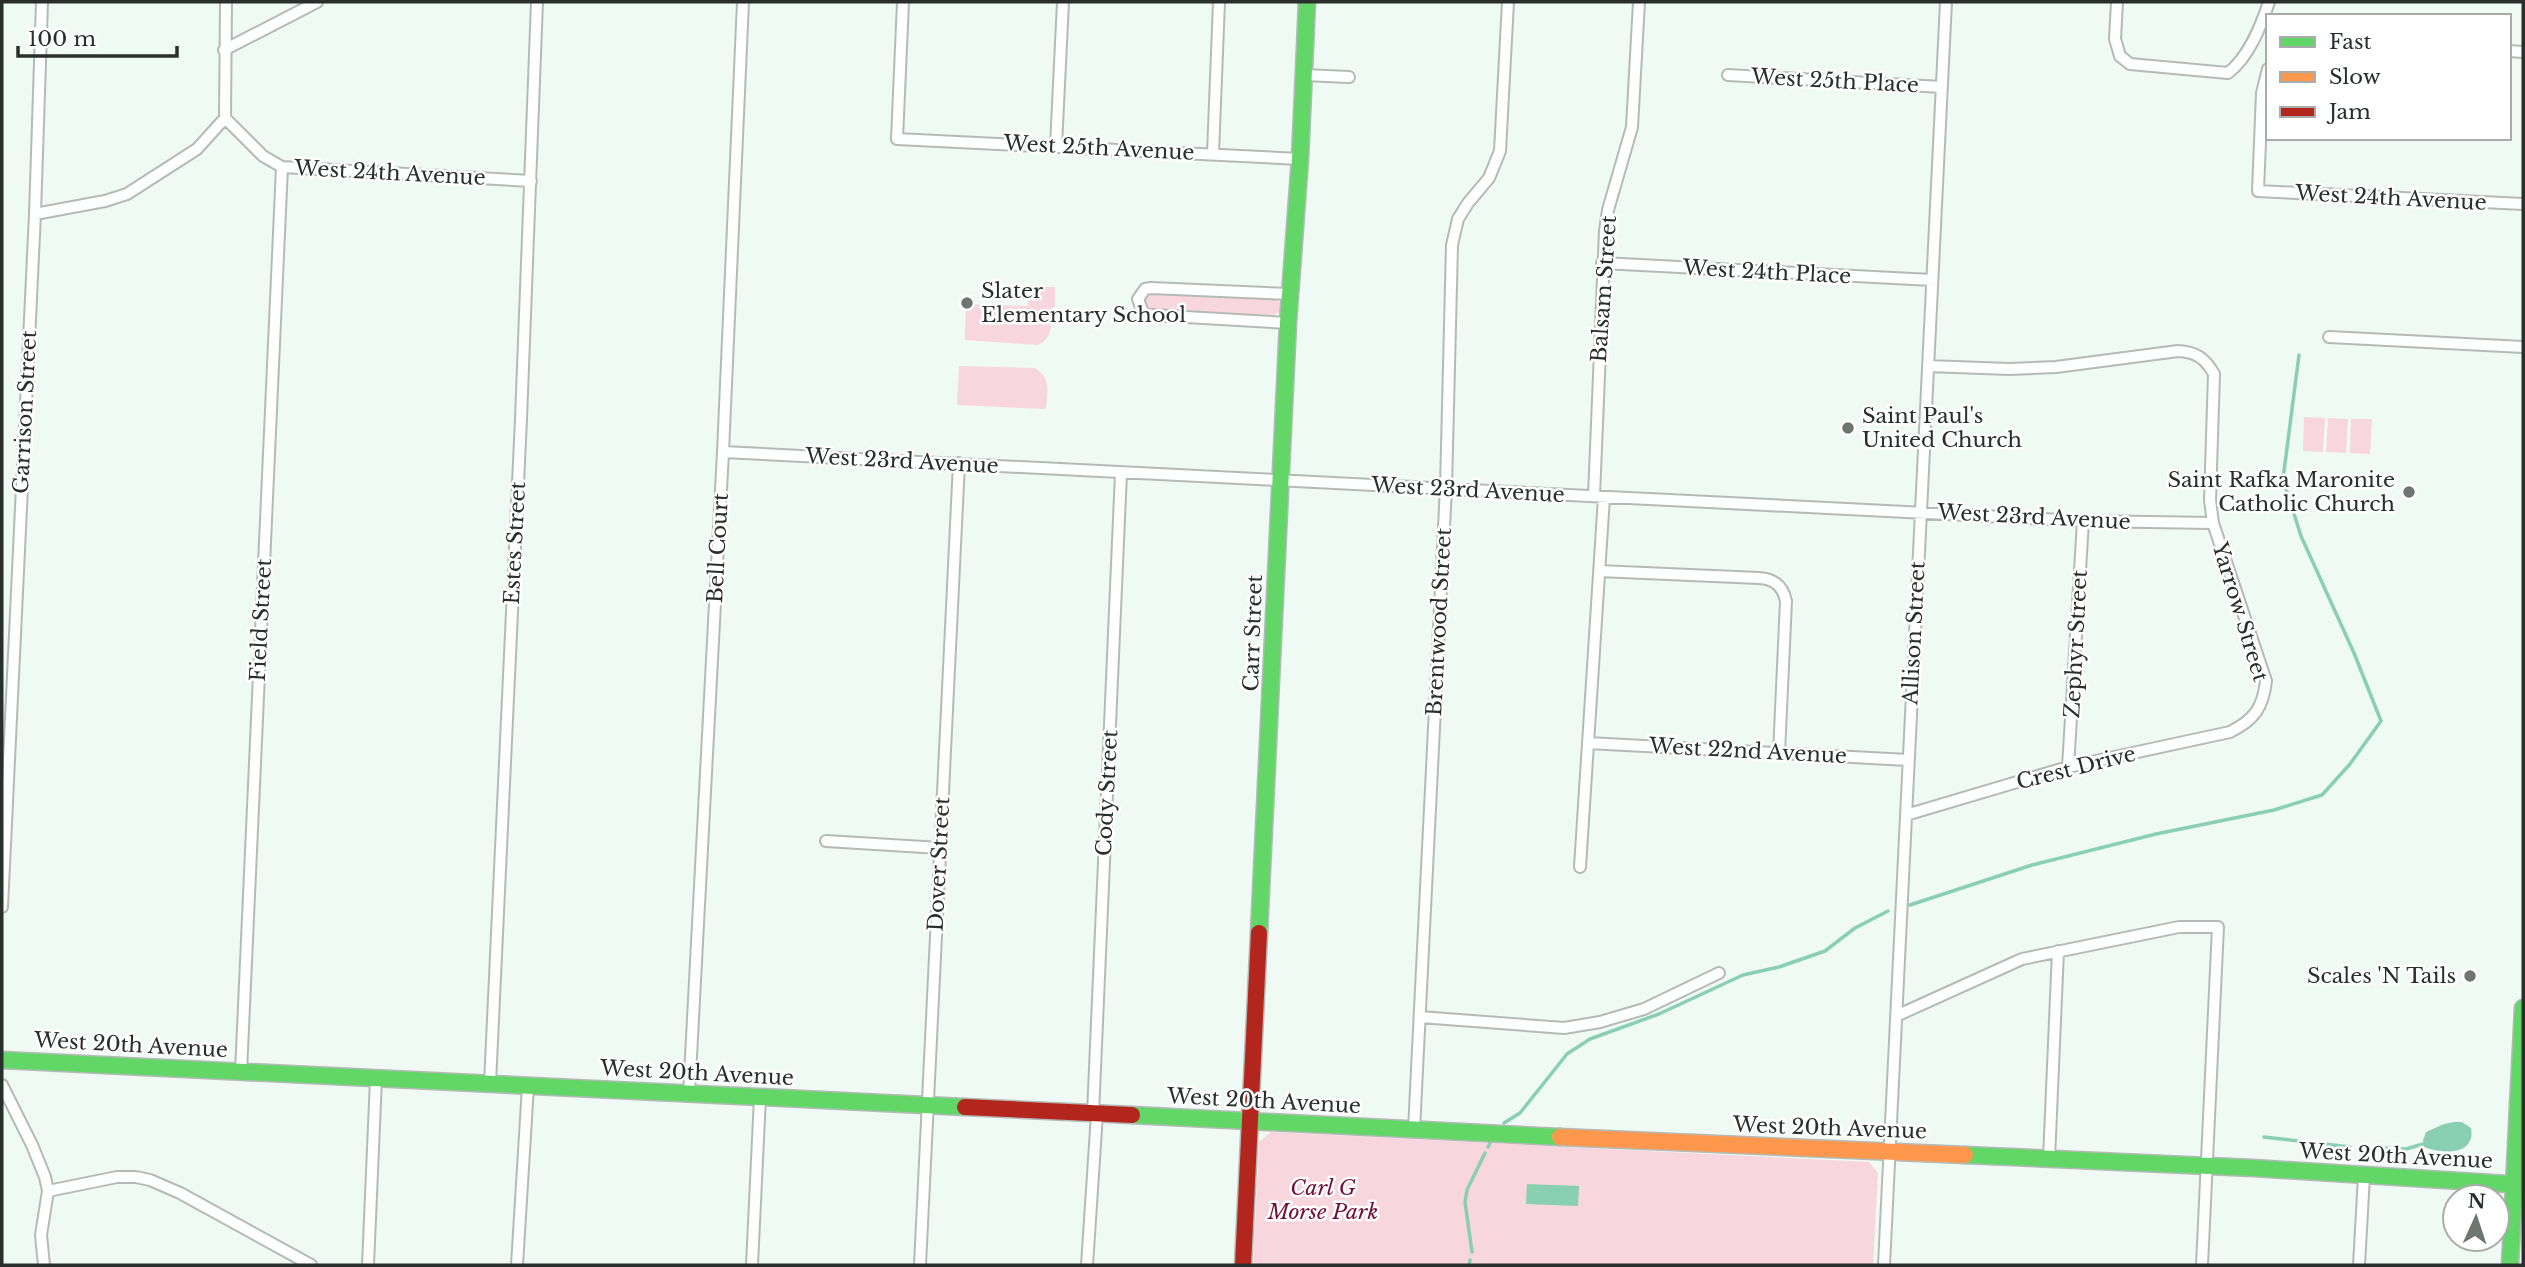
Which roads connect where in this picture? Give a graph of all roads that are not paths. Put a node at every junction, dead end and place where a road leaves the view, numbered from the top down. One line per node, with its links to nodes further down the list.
1 (42, 2): 28 (street, Garrison Street)
2 (226, 2): 15 (street)
3 (317, 2): 15 (street)
4 (537, 2): 26 (street, Estes Street)
5 (743, 2): 36 (street, Bell Court)
6 (903, 2): 22 (street, West 25th Avenue)
7 (1063, 2): 22 (street)
8 (1219, 2): 23 (street)
9 (1307, 2): 16 (street, Carr Street)
10 (1508, 2): 40 (street, Brentwood Street)
11 (1639, 2): 29 (street, Balsam Street)
12 (1946, 2): 20 (street, Allison Street)
13 (2117, 2): 14 (street)
14 (2269, 2)
15 (224, 50): 21 (street)
16 (1304, 75): 18 (street); 24 (street, Carr Street)
17 (1728, 75): 20 (street, West 25th Place)
18 (1349, 77)
19 (2266, 77): 27 (street, West 24th Avenue)
20 (1942, 87): 30 (street, Allison Street)
21 (225, 118): 25 (street, West 24th Avenue); 28 (street)
22 (1056, 146): 23 (street, West 25th Avenue)
23 (1213, 153): 24 (street, West 25th Avenue)
24 (1300, 159): 31 (street, Carr Street)
25 (282, 167): 26 (street, West 24th Avenue); 62 (street, Field Street)
26 (531, 181): 64 (street, Estes Street)
27 (2523, 204)
28 (34, 214): 55 (street, Garrison Street)
29 (1602, 263): 30 (street, West 24th Place); 41 (street, Balsam Street)
30 (1932, 280): 35 (street, Allison Street)
31 (1290, 294): 32 (street, Carr Street); 32 (street)
32 (1288, 323): 39 (street, Carr Street)
33 (2329, 337): 34 (street)
34 (2523, 346)
35 (1928, 366): 42 (street, Allison Street); 44 (street, Yarrow Street)
36 (723, 452): 37 (street, West 23rd Avenue); 67 (street, Bell Court)
37 (959, 463): 38 (street, West 23rd Avenue); 53 (street, Dover Street)
38 (1121, 473): 39 (street, West 23rd Avenue); 70 (street, Cody Street)
39 (1280, 481): 40 (street, West 23rd Avenue); 71 (street, Carr Street)
40 (1446, 487): 41 (street, West 23rd Avenue); 60 (street, Brentwood Street)
41 (1599, 497): 42 (street, West 23rd Avenue); 45 (street, Balsam Street)
42 (1920, 512): 43 (street, West 23rd Avenue); 49 (street, Allison Street)
43 (2083, 521): 44 (street, West 23rd Avenue); 50 (street, Zephyr Street)
44 (2213, 523): 46 (street, Yarrow Street)
45 (1599, 571): 47 (street, Balsam Street); 48 (street)
46 (2246, 724): 50 (street, Crest Drive)
47 (1588, 743): 48 (street, West 22nd Avenue); 54 (street, Balsam Street)
48 (1779, 752): 49 (street, West 22nd Avenue)
49 (1908, 760): 51 (street, Allison Street)
50 (2068, 767): 51 (street, Crest Drive)
51 (1906, 815): 59 (street, Allison Street)
52 (826, 841): 53 (street)
53 (940, 848): 69 (street, Dover Street)
54 (1580, 867)
55 (2, 907)
56 (2058, 951): 59 (street); 74 (street); 75 (street)
57 (1719, 973): 60 (street)
58 (2523, 1008): 77 (street)
59 (1896, 1016): 73 (street, Allison Street)
60 (1420, 1017): 72 (street, Brentwood Street)
61 (2, 1060): 62 (street, West 20th Avenue)
62 (241, 1072): 63 (street, West 20th Avenue)
63 (376, 1079): 64 (street, West 20th Avenue); 81 (street)
64 (490, 1084): 66 (street, West 20th Avenue)
65 (2, 1085): 78 (street)
66 (528, 1086): 67 (street, West 20th Avenue); 82 (street)
67 (689, 1094): 68 (street, West 20th Avenue)
68 (760, 1097): 69 (street, West 20th Avenue); 83 (street)
69 (927, 1105): 70 (street, West 20th Avenue); 84 (street, Dover Street)
70 (1095, 1114): 71 (street, West 20th Avenue); 85 (street, Cody Street)
71 (1250, 1122): 72 (street, West 20th Avenue); 86 (street, Carr Street)
72 (1414, 1130): 73 (street, West 20th Avenue)
73 (1890, 1152): 74 (street, West 20th Avenue); 87 (street, Allison Street)
74 (2049, 1159): 75 (street, West 20th Avenue)
75 (2207, 1166): 76 (street, West 20th Avenue); 88 (street)
76 (2364, 1176): 77 (street, West 20th Avenue); 89 (street)
77 (2519, 1184): 90 (street)
78 (48, 1191): 79 (street); 80 (street)
79 (44, 1265)
80 (311, 1265)
81 (368, 1265)
82 (517, 1265)
83 (752, 1265)
84 (920, 1265)
85 (1087, 1265)
86 (1243, 1265)
87 (1884, 1265)
88 (2202, 1265)
89 (2359, 1265)
90 (2510, 1265)

